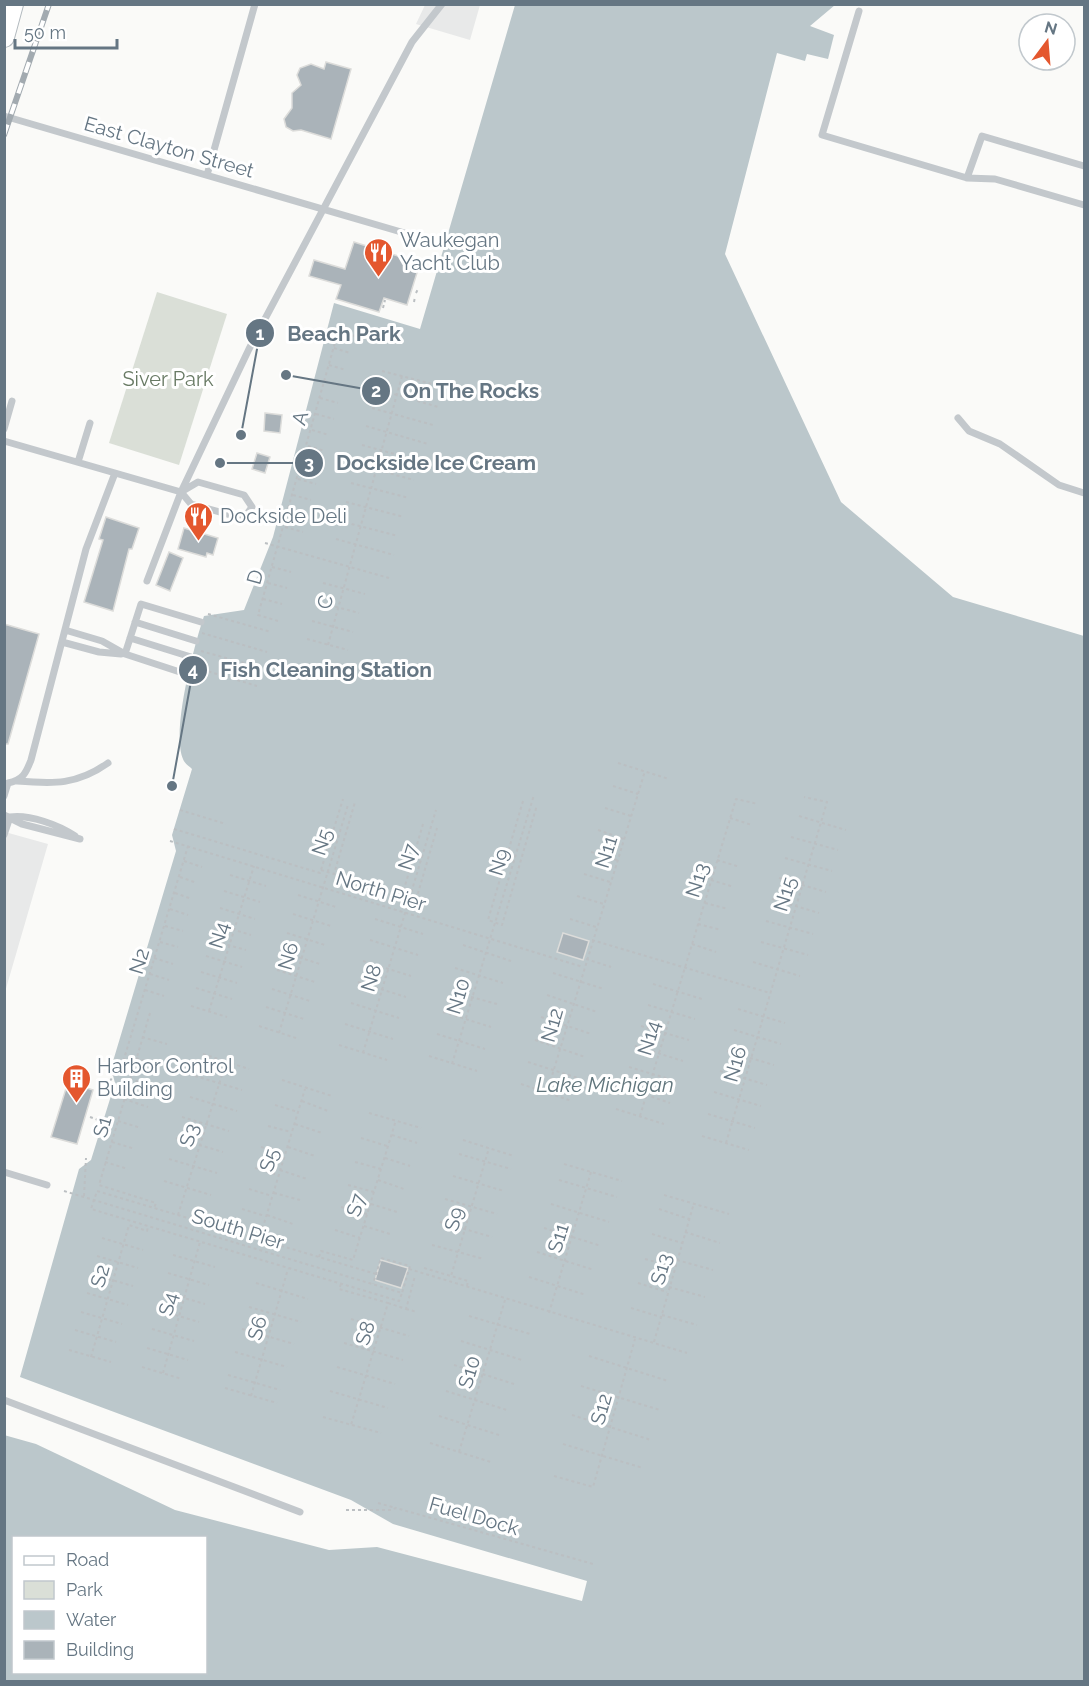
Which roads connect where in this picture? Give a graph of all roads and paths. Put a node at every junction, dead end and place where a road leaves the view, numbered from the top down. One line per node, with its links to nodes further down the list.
1 (13, 4): 5 (street)
2 (255, 4): 8 (lane)
3 (442, 4): 11 (lane)
4 (859, 11): 9 (lane)
5 (4, 37)
6 (4, 116): 8 (lane, East Clayton Street)
7 (1084, 166): 9 (lane)
8 (207, 175): 11 (lane, East Clayton Street)
9 (967, 178): 10 (lane)
10 (1084, 205)
11 (325, 210): 12 (lane, East Clayton Street); 65 (lane)
12 (408, 234)
13 (418, 289): 14 (path)
14 (417, 293)
15 (415, 297): 17 (path)
16 (385, 300): 18 (path)
17 (414, 302)
18 (383, 309)
19 (355, 336): 20 (path, A)
20 (334, 348): 21 (path); 22 (path, A)
21 (350, 353)
22 (329, 365): 23 (path); 26 (path, A)
23 (346, 370)
24 (382, 371): 25 (path)
25 (402, 376): 28 (path); 30 (path, C)
26 (325, 381): 27 (path); 31 (path, A)
27 (342, 386)
28 (444, 387)
29 (377, 389): 30 (path)
30 (397, 395): 34 (path); 37 (path, C)
31 (320, 398): 33 (path); 36 (path, A)
32 (12, 401): 43 (lane)
33 (338, 403)
34 (438, 406)
35 (372, 408): 37 (path)
36 (316, 414): 39 (path); 44 (path, A)
37 (391, 414): 41 (path); 45 (path, C)
38 (958, 418): 66 (lane)
39 (334, 419)
40 (90, 423): 55 (lane)
41 (433, 425)
42 (366, 426): 45 (path)
43 (4, 429)
44 (311, 429): 46 (path); 50 (path, A)
45 (386, 432): 48 (path); 52 (path, C)
46 (329, 435)
47 (4, 441): 55 (lane)
48 (428, 444)
49 (362, 445): 52 (path)
50 (307, 446): 51 (path); 53 (path, A)
51 (325, 451)
52 (381, 451): 54 (path); 58 (path, C)
53 (302, 461): 57 (path); 60 (path, A)
54 (420, 461)
55 (78, 462): 59 (lane)
56 (356, 464): 58 (path)
57 (320, 467)
58 (376, 470): 61 (path); 64 (path, C)
59 (115, 473): 65 (lane); 106 (lane)
60 (297, 478): 62 (path); 67 (path, A)
61 (414, 480)
62 (316, 483)
63 (351, 483): 64 (path)
64 (370, 489): 68 (path); 71 (path, C)
65 (181, 492): 65 (lane); 89 (lane)
66 (1084, 493)
67 (293, 495): 69 (path); 72 (path, A)
68 (409, 498)
69 (311, 500)
70 (346, 502): 71 (path)
71 (365, 508): 74 (path); 76 (path, C)
72 (288, 511): 73 (path); 77 (path, A)
73 (307, 516)
74 (404, 517)
75 (340, 521): 76 (path)
76 (360, 526): 79 (path); 82 (path, C)
77 (284, 527): 78 (path); 83 (path, A)
78 (303, 532)
79 (398, 536)
80 (336, 539): 82 (path)
81 (265, 543): 83 (path)
82 (355, 544): 84 (path); 85 (path, C)
83 (278, 546): 85 (path); 86 (path, D)
84 (394, 555)
85 (349, 566): 88 (path); 93 (path, C)
86 (272, 567): 87 (path); 90 (path, D)
87 (291, 572)
88 (389, 578)
89 (147, 581)
90 (268, 583): 92 (path); 95 (path, D)
91 (323, 583): 93 (path)
92 (287, 588)
93 (342, 589): 94 (path); 98 (path, C)
94 (365, 594)
95 (263, 599): 97 (path); 101 (path, D)
96 (318, 602): 98 (path)
97 (282, 604)
98 (338, 608): 100 (path); 105 (path, C)
99 (202, 613): 108 (path)
100 (359, 613)
101 (278, 621)
102 (312, 621): 105 (path)
103 (135, 622): 104 (lane); 110 (lane); 112 (lane)
104 (201, 622)
105 (333, 626): 109 (path); 114 (path, C)
106 (64, 630): 113 (lane); 118 (lane)
107 (199, 632): 116 (path)
108 (271, 632)
109 (353, 632)
110 (130, 638): 117 (lane); 118 (lane)
111 (307, 639): 114 (path)
112 (196, 641)
113 (62, 642): 118 (lane); 127 (lane)
114 (328, 645): 115 (path)
115 (348, 650)
116 (267, 652)
117 (193, 653): 120 (path)
118 (125, 654): 121 (lane)
119 (191, 666): 122 (path)
120 (262, 668)
121 (189, 675)
122 (257, 686)
123 (108, 762): 127 (lane)
124 (618, 764): 125 (path)
125 (645, 771): 126 (path); 129 (path, N11)
126 (669, 779)
127 (16, 781): 131 (lane)
128 (613, 786): 129 (path)
129 (638, 794): 143 (path, N11)
130 (534, 795): 213 (path, N9)
131 (4, 796)
132 (804, 797): 148 (path, N15)
133 (343, 799): 170 (path)
134 (523, 801): 213 (path)
135 (355, 802): 172 (path)
136 (758, 804): 145 (path, N13)
137 (348, 805): 172 (path, N5)
138 (537, 805): 213 (path)
139 (605, 808): 143 (path)
140 (180, 810): 146 (path)
141 (436, 810): 191 (path, N7)
142 (7, 816): 142 (lane); 154 (lane)
143 (631, 816): 156 (path, N11)
144 (799, 816): 148 (path)
145 (730, 818): 149 (path); 164 (path, N13)
146 (226, 824)
147 (423, 824): 191 (path)
148 (821, 824): 153 (path); 158 (path, N15)
149 (752, 825)
150 (437, 828): 191 (path)
151 (174, 829): 170 (path)
152 (598, 830): 156 (path)
153 (846, 830)
154 (4, 835)
155 (791, 837): 158 (path)
156 (624, 839): 163 (path, N11)
157 (170, 841): 159 (path, North Pier)
158 (815, 843): 160 (path); 166 (path, N15)
159 (188, 846): 165 (path, N2); 167 (path, North Pier)
160 (838, 850)
161 (591, 852): 163 (path)
162 (785, 858): 166 (path)
163 (617, 860): 179 (path, N11)
164 (717, 860): 169 (path); 177 (path, N13)
165 (184, 861): 168 (path); 175 (path, N2)
166 (808, 865): 171 (path); 181 (path, N15)
167 (254, 866): 178 (path, N4); 259 (path, North Pier)
168 (202, 867)
169 (740, 867)
170 (321, 870): 172 (path)
171 (832, 871)
172 (327, 872): 183 (path, N5)
173 (584, 874): 179 (path)
174 (230, 875): 178 (path)
175 (179, 877): 180 (path); 187 (path, N2)
176 (779, 878): 181 (path)
177 (711, 880): 184 (path); 196 (path, N13)
178 (249, 881): 182 (path); 190 (path, N4)
179 (610, 882): 197 (path, N11)
180 (197, 883)
181 (802, 885): 186 (path); 198 (path, N15)
182 (266, 886)
183 (322, 886): 194 (path, N6)
184 (734, 887)
185 (224, 891): 190 (path)
186 (826, 892)
187 (174, 893): 192 (path); 201 (path, N2)
188 (298, 896): 194 (path)
189 (577, 896): 197 (path)
190 (244, 897): 195 (path); 205 (path, N4)
191 (409, 897): 203 (path, N7)
192 (192, 899)
193 (772, 899): 198 (path)
194 (318, 901): 200 (path); 209 (path, N6)
195 (260, 902)
196 (704, 902): 202 (path); 215 (path, N13)
197 (603, 904): 219 (path, N11)
198 (796, 906): 204 (path); 220 (path, N15)
199 (220, 908): 205 (path)
200 (336, 908)
201 (169, 909): 207 (path); 216 (path, N2)
202 (728, 909)
203 (405, 911): 218 (path, N8)
204 (819, 913)
205 (239, 914): 208 (path); 221 (path, N4)
206 (293, 914): 209 (path)
207 (188, 915)
208 (255, 919)
209 (312, 919): 217 (path); 229 (path, N6)
210 (375, 919): 218 (path)
211 (570, 919): 219 (path)
212 (766, 921): 220 (path)
213 (495, 922): 228 (path, N9)
214 (215, 924): 221 (path)
215 (698, 924): 222 (path); 235 (path, N13)
216 (164, 926): 223 (path); 233 (path, N2)
217 (331, 926)
218 (400, 927): 225 (path); 240 (path, N8)
219 (596, 927): 232 (path, N11)
220 (789, 928): 226 (path); 241 (path, N15)
221 (234, 930): 227 (path); 238 (path, N4)
222 (721, 930)
223 (183, 931)
224 (287, 933): 229 (path)
225 (423, 934)
226 (813, 934)
227 (251, 935)
228 (490, 937): 244 (path, N10)
229 (307, 939): 236 (path); 250 (path, N6)
230 (210, 940): 238 (path)
231 (370, 940): 240 (path)
232 (592, 940): 251 (path, N11); 287 (path)
233 (159, 942): 239 (path); 249 (path, N2)
234 (761, 942): 241 (path)
235 (692, 944): 245 (path); 262 (path, N13)
236 (325, 945)
237 (463, 945): 244 (path)
238 (229, 946): 242 (path); 254 (path, N4)
239 (178, 947)
240 (394, 948): 246 (path); 263 (path, N8)
241 (783, 948): 247 (path); 265 (path, N15)
242 (246, 950)
243 (282, 952): 250 (path)
244 (485, 952): 252 (path); 269 (path, N10)
245 (717, 952)
246 (418, 955)
247 (808, 955)
248 (206, 956): 254 (path)
249 (154, 958): 256 (path); 268 (path, N2)
250 (301, 958): 257 (path); 270 (path, N6)
251 (586, 959): 259 (path, N12); 260 (path)
252 (511, 960)
253 (363, 961): 263 (path)
254 (224, 962): 258 (path); 273 (path, N4)
255 (753, 962): 265 (path)
256 (173, 964)
257 (320, 964)
258 (242, 967)
259 (583, 967): 275 (path, N12)
260 (611, 967)
261 (455, 968): 269 (path)
262 (684, 968): 286 (path, N14)
263 (388, 969): 271 (path); 283 (path, N8)
264 (277, 970): 270 (path)
265 (777, 970): 272 (path); 287 (path, N15)
266 (201, 972): 273 (path)
267 (554, 973): 275 (path)
268 (150, 974): 274 (path); 285 (path, N2)
269 (479, 975): 279 (path); 315 (path, N10)
270 (296, 976): 276 (path); 289 (path, N6)
271 (411, 976)
272 (800, 976)
273 (219, 978): 278 (path); 288 (path, N4)
274 (169, 980)
275 (579, 981): 284 (path); 299 (path, N12)
276 (315, 982)
277 (358, 982): 283 (path)
278 (237, 983)
279 (503, 983)
280 (653, 984): 286 (path)
281 (196, 988): 288 (path)
282 (272, 989): 289 (path)
283 (382, 989): 292 (path); 304 (path, N8)
284 (604, 989)
285 (145, 990): 291 (path); 365 (path, N2)
286 (678, 991): 295 (path); 306 (path, N14)
287 (770, 993): 416 (path, N16)
288 (214, 994): 294 (path); 305 (path, N4)
289 (290, 995): 296 (path); 310 (path, N6)
290 (547, 995): 299 (path)
291 (164, 996)
292 (406, 997)
293 (471, 997): 298 (path)
294 (232, 999)
295 (702, 999)
296 (310, 1001)
297 (351, 1003): 304 (path)
298 (497, 1004)
299 (572, 1004): 308 (path); 320 (path, N12)
300 (648, 1005): 306 (path)
301 (191, 1006): 305 (path)
302 (266, 1007): 310 (path)
303 (738, 1009): 317 (path)
304 (375, 1010): 313 (path); 324 (path, N8)
305 (209, 1011): 311 (path)
306 (672, 1011): 316 (path); 326 (path, N14)
307 (443, 1012): 315 (path)
308 (597, 1012)
309 (150, 1013): 329 (path, S1)
310 (285, 1013): 314 (path); 325 (path, N6)
311 (227, 1017)
312 (541, 1017): 320 (path)
313 (399, 1018)
314 (304, 1019)
315 (465, 1019): 322 (path); 334 (path, N10)
316 (695, 1019)
317 (785, 1023)
318 (345, 1024): 324 (path)
319 (259, 1026): 325 (path)
320 (566, 1026): 328 (path); 339 (path, N12)
321 (641, 1026): 326 (path)
322 (491, 1027)
323 (734, 1030): 336 (path)
324 (369, 1031): 331 (path); 342 (path, N8)
325 (279, 1033): 330 (path)
326 (665, 1033): 333 (path); 343 (path, N14)
327 (436, 1034): 334 (path)
328 (591, 1034)
329 (142, 1037): 335 (path); 347 (path, S1)
330 (299, 1039)
331 (393, 1039)
332 (534, 1040): 339 (path)
333 (689, 1040)
334 (459, 1041): 340 (path); 352 (path, N10)
335 (167, 1044)
336 (781, 1044)
337 (339, 1045): 342 (path)
338 (634, 1046): 343 (path)
339 (559, 1048): 346 (path); 357 (path, N12)
340 (484, 1049)
341 (727, 1051): 353 (path)
342 (363, 1053): 348 (path)
343 (659, 1053): 349 (path); 360 (path, N14)
344 (203, 1054): 350 (path)
345 (429, 1056): 352 (path)
346 (585, 1057)
347 (136, 1058): 354 (path); 362 (path, S1)
348 (387, 1060)
349 (683, 1061)
350 (226, 1062): 356 (path); 367 (path, S3)
351 (528, 1062): 357 (path)
352 (452, 1064): 358 (path)
353 (774, 1065)
354 (160, 1066)
355 (629, 1067): 360 (path)
356 (249, 1069)
357 (553, 1070): 363 (path); 374 (path, N12)
358 (477, 1071)
359 (720, 1071): 369 (path)
360 (653, 1074): 366 (path); 376 (path, N14)
361 (195, 1076): 367 (path)
362 (130, 1078): 370 (path); 379 (path, S1)
363 (578, 1078)
364 (282, 1080): 372 (path)
365 (110, 1081)
366 (676, 1081)
367 (219, 1083): 373 (path); 383 (path, S3)
368 (521, 1084): 374 (path)
369 (767, 1085)
370 (155, 1087)
371 (623, 1088): 376 (path)
372 (305, 1089): 377 (path); 380 (path, S5)
373 (242, 1090)
374 (547, 1092): 381 (path)
375 (714, 1092): 385 (path)
376 (646, 1095): 382 (path); 393 (path, N14)
377 (332, 1096)
378 (190, 1097): 383 (path)
379 (124, 1099): 386 (path); 398 (path, S1)
380 (302, 1101): 389 (path); 390 (path, S5)
381 (572, 1101)
382 (670, 1103)
383 (213, 1104): 388 (path); 399 (path, S3)
384 (274, 1105): 390 (path)
385 (761, 1106)
386 (148, 1107)
387 (616, 1109): 393 (path)
388 (237, 1111)
389 (328, 1111)
390 (298, 1113): 400 (path, S5)
391 (369, 1113): 397 (path)
392 (708, 1114): 405 (path)
393 (640, 1116): 401 (path)
394 (90, 1117): 396 (path)
395 (182, 1117): 399 (path)
396 (98, 1119)
397 (396, 1120): 404 (path); 409 (path, S7)
398 (117, 1121): 403 (path); 414 (path, S1)
399 (206, 1124): 406 (path); 417 (path, S3)
400 (294, 1124): 407 (path, S5); 408 (path)
401 (664, 1125)
402 (268, 1126): 407 (path)
403 (141, 1128)
404 (421, 1128)
405 (755, 1128)
406 (229, 1131)
407 (292, 1133): 420 (path, S5)
408 (322, 1133)
409 (392, 1135): 415 (path); 418 (path, S7)
410 (702, 1136): 416 (path)
411 (176, 1138): 417 (path)
412 (361, 1138): 418 (path)
413 (463, 1140): 421 (path)
414 (112, 1142): 422 (path); 433 (path, S1)
415 (417, 1143)
416 (726, 1143): 423 (path)
417 (200, 1145): 424 (path); 436 (path, S3)
418 (388, 1146): 430 (path, S7)
419 (261, 1147): 425 (path)
420 (288, 1147): 425 (path, S5); 427 (path)
421 (489, 1148): 428 (path); 432 (path, S9)
422 (135, 1149)
423 (749, 1150)
424 (223, 1152)
425 (285, 1154): 442 (path, S5)
426 (459, 1154): 432 (path)
427 (315, 1156)
428 (514, 1156)
429 (86, 1158): 466 (path)
430 (385, 1158): 437 (path); 440 (path, S7)
431 (169, 1159): 436 (path)
432 (485, 1161): 441 (path); 453 (path, S9)
433 (105, 1162): 439 (path); 476 (path, S1)
434 (355, 1162): 440 (path)
435 (564, 1164): 444 (path)
436 (194, 1166): 445 (path); 456 (path, S3)
437 (410, 1166)
438 (255, 1168): 446 (path)
439 (128, 1169)
440 (381, 1169): 449 (path, S7)
441 (511, 1169)
442 (280, 1170): 446 (path, S5); 448 (path)
443 (4, 1172): 454 (lane)
444 (591, 1172): 452 (path); 457 (path, S11)
445 (217, 1173)
446 (279, 1175): 463 (path, S5)
447 (453, 1176): 453 (path)
448 (307, 1179)
449 (378, 1180): 459 (path); 462 (path, S7)
450 (560, 1180): 457 (path)
451 (164, 1181): 456 (path)
452 (622, 1181)
453 (478, 1184): 461 (path); 475 (path, S9)
454 (47, 1185)
455 (348, 1185): 462 (path)
456 (187, 1188): 464 (path); 483 (path, S3)
457 (587, 1188): 467 (path); 480 (path, S11)
458 (249, 1189): 463 (path)
459 (404, 1189)
460 (64, 1191): 466 (path, South Pier)
461 (504, 1191)
462 (374, 1192): 472 (path, S7)
463 (273, 1194): 470 (path); 485 (path, S5)
464 (211, 1195)
465 (664, 1195): 471 (path)
466 (84, 1196): 468 (path, South Pier)
467 (617, 1197)
468 (94, 1199): 476 (path); 490 (path); 540 (path, South Pier)
469 (445, 1199): 475 (path)
470 (300, 1200)
471 (694, 1203): 482 (path); 486 (path, S13)
472 (370, 1204): 479 (path); 484 (path, S7)
473 (551, 1204): 480 (path)
474 (341, 1207): 484 (path)
475 (471, 1207): 481 (path); 494 (path, S9)
476 (154, 1208): 483 (path)
477 (242, 1209): 485 (path)
478 (659, 1209): 486 (path)
479 (397, 1212)
480 (579, 1213): 488 (path); 499 (path, S11)
481 (496, 1214)
482 (729, 1214)
483 (178, 1215): 502 (path)
484 (367, 1215): 491 (path, S7)
485 (266, 1216): 489 (path); 502 (path, S5)
486 (689, 1219): 495 (path, S13)
487 (440, 1222): 494 (path)
488 (609, 1222)
489 (292, 1224)
490 (149, 1226): 503 (path); 505 (path, S2)
491 (364, 1226): 496 (path); 501 (path, S7)
492 (544, 1228): 499 (path)
493 (335, 1230): 501 (path)
494 (464, 1230): 498 (path); 511 (path, S9)
495 (685, 1232): 504 (path); 506 (path, S13)
496 (390, 1234)
497 (652, 1234): 506 (path)
498 (492, 1237)
499 (572, 1237): 508 (path); 519 (path, S11)
500 (102, 1238): 505 (path)
501 (360, 1238): 514 (path, S7)
502 (259, 1240): 514 (path)
503 (200, 1242): 518 (path, S4); 523 (path)
504 (720, 1243)
505 (124, 1244): 509 (path); 520 (path, S2)
506 (682, 1244): 517 (path, S13)
507 (432, 1245): 511 (path)
508 (601, 1246)
509 (143, 1250)
510 (537, 1252): 519 (path)
511 (458, 1253): 515 (path); 533 (path, S9)
512 (173, 1255): 518 (path)
513 (97, 1256): 520 (path)
514 (319, 1257): 531 (path)
515 (484, 1259)
516 (645, 1259): 525 (path)
517 (677, 1260): 525 (path, S13); 528 (path)
518 (195, 1261): 521 (path); 535 (path, S4)
519 (565, 1261): 527 (path); 544 (path, S11)
520 (118, 1262): 522 (path); 536 (path, S2)
521 (214, 1267)
522 (138, 1268)
523 (289, 1268): 539 (path); 546 (path, S6)
524 (424, 1268): 533 (path)
525 (675, 1268): 545 (path, S13)
526 (409, 1269): 531 (path); 543 (path); 550 (path)
527 (594, 1270)
528 (713, 1270)
529 (168, 1273): 535 (path)
530 (91, 1274): 536 (path)
531 (376, 1274): 540 (path)
532 (415, 1276): 562 (path)
533 (451, 1276): 543 (path)
534 (529, 1277): 544 (path)
535 (189, 1279): 541 (path); 553 (path, S4)
536 (113, 1281): 542 (path); 556 (path, S2)
537 (256, 1283): 546 (path)
538 (638, 1283): 548 (path)
539 (341, 1284): 550 (path); 557 (path, S8)
540 (373, 1284): 550 (path, South Pier)
541 (209, 1285)
542 (133, 1286)
543 (467, 1286): 555 (path)
544 (557, 1286): 551 (path); 566 (path, S11)
545 (669, 1287): 548 (path, S13); 552 (path)
546 (282, 1291): 554 (path); 567 (path, S6)
547 (163, 1292): 553 (path)
548 (668, 1292): 569 (path, S13)
549 (87, 1293): 556 (path)
550 (402, 1293)
551 (586, 1294)
552 (705, 1297)
553 (184, 1298): 558 (path); 570 (path, S4)
554 (308, 1299)
555 (506, 1299): 566 (path); 576 (path, S10)
556 (108, 1300): 559 (path); 571 (path, S2)
557 (388, 1303): 562 (path); 578 (path, S8)
558 (205, 1304)
559 (128, 1305)
560 (249, 1306): 567 (path)
561 (630, 1308): 569 (path)
562 (406, 1309): 565 (path)
563 (158, 1310): 570 (path)
564 (81, 1312): 571 (path)
565 (417, 1312)
566 (549, 1313): 587 (path)
567 (276, 1314): 573 (path); 586 (path, S6)
568 (469, 1316): 576 (path)
569 (661, 1316): 577 (path); 592 (path, S13)
570 (179, 1317): 574 (path); 582 (path, S4)
571 (102, 1318): 575 (path); 584 (path, S2)
572 (351, 1320): 578 (path)
573 (301, 1322)
574 (199, 1323)
575 (122, 1324)
576 (498, 1325): 583 (path); 596 (path, S10)
577 (697, 1325)
578 (380, 1328): 585 (path); 597 (path, S8)
579 (152, 1329): 582 (path)
580 (242, 1329): 586 (path)
581 (75, 1330): 584 (path)
582 (173, 1335): 588 (path); 600 (path, S4)
583 (530, 1335)
584 (97, 1336): 590 (path); 602 (path, S2)
585 (410, 1336)
586 (269, 1337): 593 (path); 604 (path, S6)
587 (635, 1339): 592 (path); 612 (path, S12)
588 (194, 1341)
589 (461, 1341): 596 (path)
590 (116, 1342)
591 (344, 1343): 597 (path)
592 (654, 1343): 599 (path)
593 (294, 1344)
594 (147, 1348): 600 (path)
595 (69, 1350): 602 (path)
596 (490, 1350): 606 (path); 614 (path, S10)
597 (373, 1351): 605 (path); 616 (path, S8)
598 (235, 1352): 604 (path)
599 (687, 1353)
600 (168, 1354): 603 (path); 613 (path, S4)
601 (589, 1356): 612 (path)
602 (91, 1357): 607 (path)
603 (188, 1360)
604 (262, 1360): 610 (path); 619 (path, S6)
605 (402, 1360)
606 (522, 1360)
607 (111, 1362)
608 (454, 1365): 614 (path)
609 (142, 1367): 613 (path)
610 (287, 1367)
611 (337, 1367): 616 (path)
612 (627, 1368): 618 (path); 628 (path, S12)
613 (163, 1373): 617 (path)
614 (483, 1374): 621 (path); 631 (path, S10)
615 (228, 1375): 619 (path)
616 (366, 1376): 620 (path); 629 (path, S8)
617 (182, 1379)
618 (668, 1381)
619 (255, 1383): 624 (path); 627 (path, S6)
620 (395, 1384)
621 (514, 1384)
622 (580, 1386): 628 (path)
623 (225, 1388): 627 (path)
624 (280, 1390)
625 (330, 1391): 629 (path)
626 (446, 1391): 631 (path)
627 (251, 1396): 632 (path)
628 (618, 1397): 635 (path); 641 (path, S12)
629 (359, 1399): 633 (path); 639 (path, S8)
630 (4, 1400): 655 (lane)
631 (475, 1400): 634 (path); 640 (path, S10)
632 (277, 1403)
633 (388, 1408)
634 (507, 1410)
635 (660, 1410)
636 (572, 1415): 641 (path)
637 (439, 1416): 640 (path)
638 (322, 1417): 639 (path)
639 (351, 1425): 642 (path)
640 (467, 1425): 643 (path); 647 (path, S10)
641 (610, 1427): 644 (path); 648 (path, S12)
642 (381, 1433)
643 (500, 1435)
644 (651, 1440)
645 (430, 1443): 647 (path)
646 (563, 1444): 648 (path)
647 (459, 1452): 649 (path)
648 (602, 1456): 650 (path); 651 (path, S12)
649 (491, 1462)
650 (643, 1468)
651 (554, 1476)
652 (378, 1503): 653 (path)
653 (396, 1508): 654 (path, Fuel Dock); 656 (path, Fuel Dock)
654 (346, 1510)
655 (300, 1512)
656 (593, 1564)

